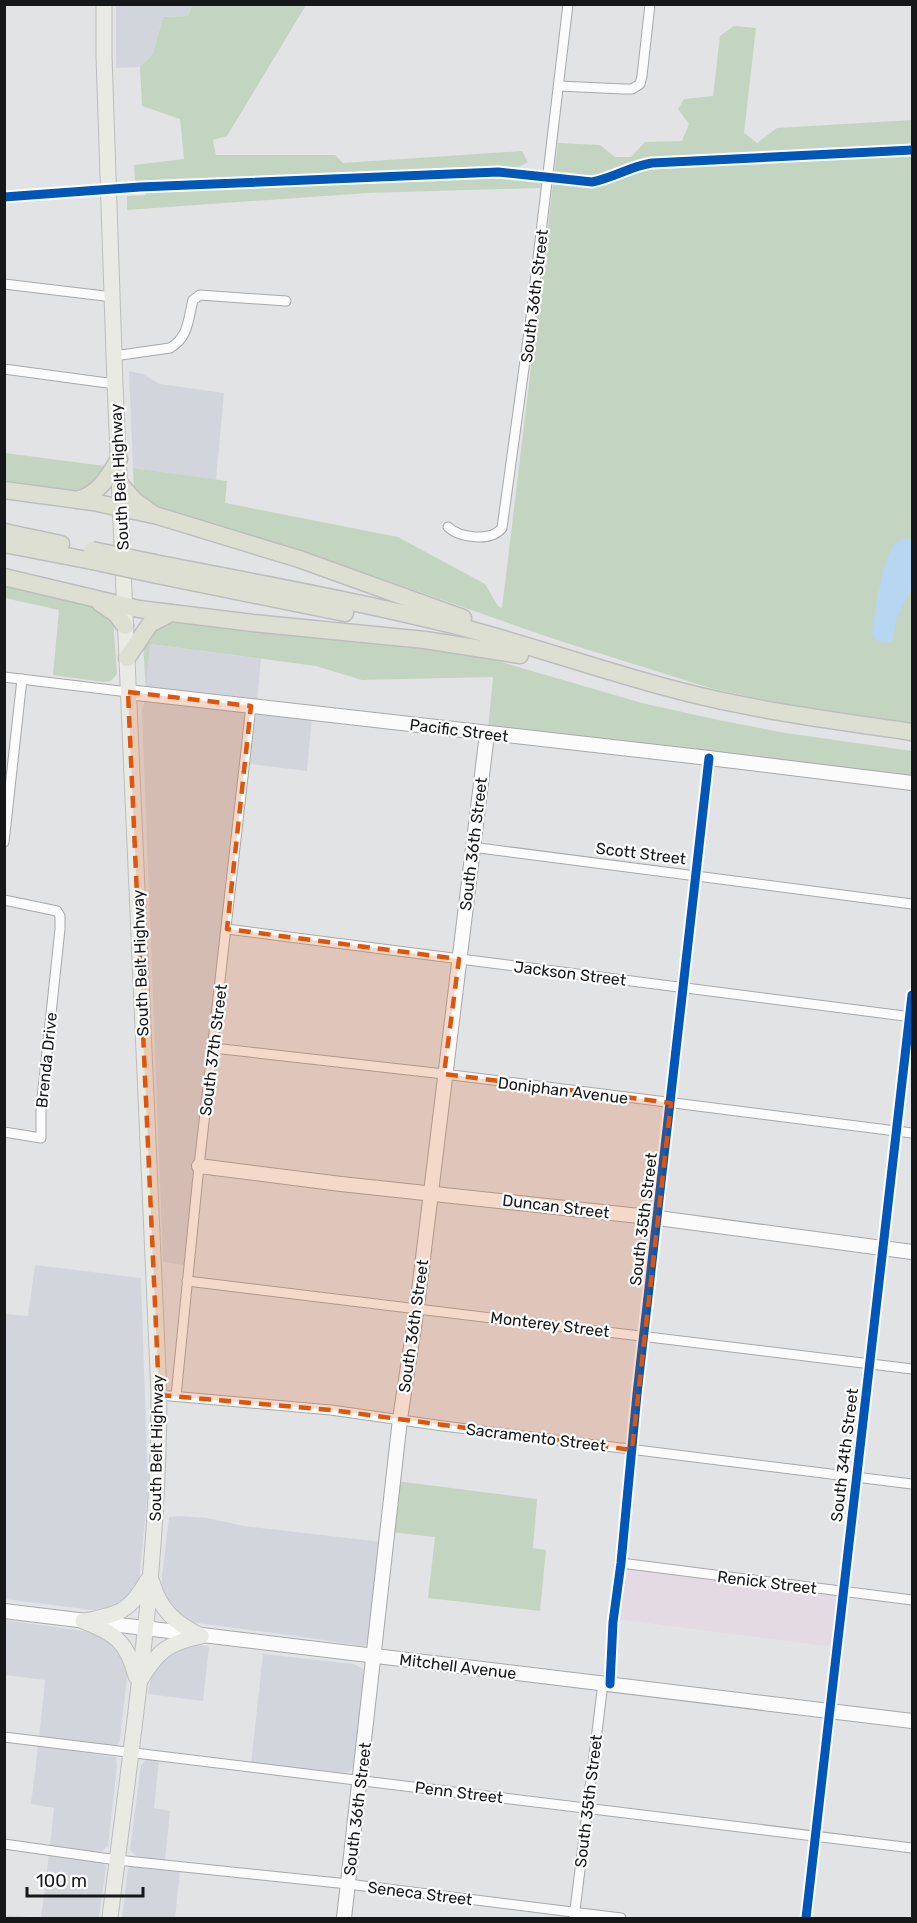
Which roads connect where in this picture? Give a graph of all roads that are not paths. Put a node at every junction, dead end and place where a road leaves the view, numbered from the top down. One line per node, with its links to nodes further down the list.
1 (104, 4): 6 (main road, South Belt Highway)
2 (568, 4): 4 (street, South 36th Street)
3 (650, 4): 4 (street)
4 (559, 86): 17 (street, South 36th Street)
5 (4, 284): 6 (street)
6 (112, 297): 8 (main road, South Belt Highway)
7 (286, 301): 8 (street)
8 (114, 356): 10 (main road, South Belt Highway)
9 (4, 369): 10 (street)
10 (115, 384): 11 (main road, South Belt Highway)
11 (119, 459): 12 (main road, South Belt Highway); 14 (highway)
12 (120, 484): 15 (main road, South Belt Highway); 16 (highway)
13 (4, 490): 14 (highway)
14 (77, 500): 15 (highway)
15 (121, 508): 16 (highway); 24 (main road, South Belt Highway)
16 (158, 516): 28 (highway)
17 (448, 527)
18 (4, 532): 20 (highway)
19 (4, 544): 20 (highway)
20 (92, 556): 21 (highway, bridge)
21 (156, 569): 27 (highway); 28 (highway)
22 (4, 577): 23 (highway)
23 (95, 599): 24 (highway); 26 (highway)
24 (124, 605): 25 (highway); 26 (main road, South Belt Highway)
25 (171, 613): 27 (highway); 29 (highway)
26 (125, 626): 29 (main road, South Belt Highway)
27 (520, 655): 36 (highway)
28 (562, 656): 34 (highway)
29 (127, 658): 32 (main road, South Belt Highway)
30 (4, 677): 31 (street, Pacific Street)
31 (22, 679): 32 (street, Pacific Street); 39 (street)
32 (128, 692): 33 (street, Pacific Street); 65 (main road, South Belt Highway)
33 (251, 706): 35 (street, Pacific Street); 44 (street, South 37th Street)
34 (912, 732)
35 (487, 734): 37 (street, Pacific Street); 40 (street, South 36th Street)
36 (912, 743)
37 (709, 758): 38 (street, Pacific Street); 41 (street, South 35th Street)
38 (912, 783)
39 (4, 843)
40 (472, 847): 41 (street, Scott Street); 45 (street, South 36th Street)
41 (696, 875): 43 (street, Scott Street); 46 (street, South 35th Street)
42 (4, 900): 53 (street, Brenda Drive)
43 (912, 904)
44 (227, 928): 45 (street, Jackson Street); 49 (street, South 37th Street)
45 (459, 959): 46 (street, Jackson Street); 50 (street, South 36th Street)
46 (684, 987): 48 (street, Jackson Street); 51 (street, South 35th Street)
47 (912, 995): 48 (street, South 34th Street)
48 (911, 1017): 52 (street, South 34th Street)
49 (213, 1048): 50 (street, Doniphan Avenue); 55 (street, South 37th Street)
50 (444, 1074): 51 (street, Doniphan Avenue); 56 (street, South 36th Street)
51 (671, 1104): 52 (street, Doniphan Avenue); 57 (street, South 35th Street)
52 (897, 1131): 54 (street, Doniphan Avenue); 58 (street, South 34th Street)
53 (4, 1132)
54 (912, 1133)
55 (199, 1166): 56 (street, Duncan Street); 60 (street, South 37th Street)
56 (430, 1192): 57 (street, Duncan Street); 61 (street, South 36th Street)
57 (658, 1218): 58 (street, Duncan Street); 62 (street, South 35th Street)
58 (884, 1248): 59 (street, Duncan Street); 63 (street, South 34th Street)
59 (912, 1252)
60 (187, 1281): 61 (street, Monterey Street); 66 (street, South 37th Street)
61 (417, 1307): 62 (street, Monterey Street); 67 (street, South 36th Street)
62 (644, 1336): 63 (street, Monterey Street); 68 (street, South 35th Street)
63 (870, 1364): 64 (street, Monterey Street); 69 (street, South 34th Street)
64 (912, 1369)
65 (159, 1395): 66 (street, Sacramento Street); 72 (main road, South Belt Highway)
66 (176, 1396): 67 (street, Sacramento Street)
67 (400, 1419): 68 (street, Sacramento Street); 79 (street, South 36th Street)
68 (632, 1449): 69 (street, Sacramento Street); 71 (street, South 35th Street)
69 (857, 1477): 70 (street, Sacramento Street); 73 (street, South 34th Street)
70 (912, 1484)
71 (621, 1563): 73 (street, Renick Street); 81 (street, South 35th Street)
72 (151, 1573): 76 (main road); 77 (main road, South Belt Highway); 78 (main road)
73 (843, 1592): 74 (street, Renick Street); 82 (street, South 34th Street)
74 (912, 1600)
75 (4, 1611): 76 (street, Mitchell Avenue)
76 (83, 1621): 77 (street, Mitchell Avenue); 80 (main road)
77 (145, 1629): 78 (street, Mitchell Avenue); 80 (main road, South Belt Highway)
78 (201, 1636): 79 (street, Mitchell Avenue); 80 (main road)
79 (374, 1656): 81 (street, Mitchell Avenue); 86 (street, South 36th Street)
80 (138, 1684): 85 (main road, South Belt Highway)
81 (606, 1684): 82 (street, Mitchell Avenue); 87 (street, South 35th Street)
82 (830, 1710): 83 (street, Mitchell Avenue); 88 (street, South 34th Street)
83 (912, 1721)
84 (4, 1737): 85 (street, Penn Street)
85 (130, 1751): 86 (street, Penn Street); 91 (main road, South Belt Highway)
86 (360, 1780): 87 (street, Penn Street); 92 (street, South 36th Street)
87 (588, 1807): 88 (street, Penn Street); 93 (street, South 35th Street)
88 (816, 1836): 90 (street, Penn Street); 97 (street, South 34th Street)
89 (4, 1844): 91 (street, Seneca Street)
90 (912, 1848)
91 (117, 1860): 92 (street, Seneca Street); 94 (main road, South Belt Highway)
92 (348, 1884): 93 (street, Seneca Street); 95 (street, South 36th Street)
93 (574, 1916): 96 (street, Seneca Street)
94 (110, 1918)
95 (344, 1918)
96 (621, 1918)
97 (806, 1918)

